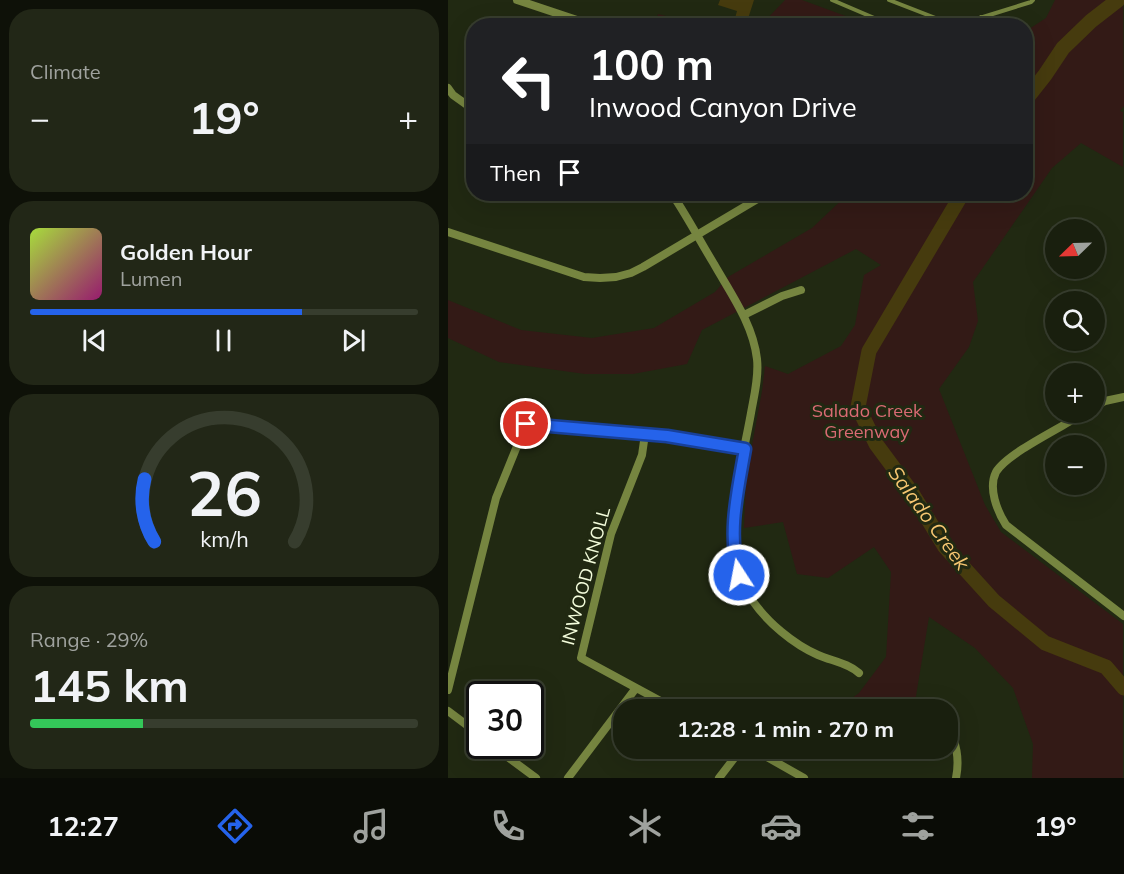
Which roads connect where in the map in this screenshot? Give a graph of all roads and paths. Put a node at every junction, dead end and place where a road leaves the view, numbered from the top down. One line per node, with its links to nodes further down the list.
1 (517, 0): 6 (street)
2 (832, 0): 7 (lane)
3 (889, 0): 8 (lane)
4 (1033, 0): 5 (lane)
5 (981, 17): 9 (lane)
6 (571, 18)
7 (874, 18)
8 (936, 18)
9 (977, 18)
10 (448, 88): 11 (street)
11 (466, 104)
12 (676, 201): 15 (street)
13 (754, 201): 15 (street)
14 (448, 232): 15 (street)
15 (697, 235): 17 (street)
16 (801, 290): 17 (street)
17 (744, 315): 22 (street)
18 (1123, 397): 19 (street)
19 (1105, 401)
20 (1068, 423): 23 (street)
21 (645, 434): 22 (street); 25 (street, INWOOD KNOLL); 26 (street)
22 (745, 449): 24 (street)
23 (1123, 616)
24 (859, 674)
25 (636, 688): 27 (street); 35 (street)
26 (448, 690)
27 (656, 699)
28 (448, 711): 29 (street)
29 (466, 724)
30 (510, 759): 34 (street)
31 (734, 759): 36 (street)
32 (770, 759): 37 (street)
33 (958, 759): 38 (street)
34 (536, 778)
35 (568, 778)
36 (720, 778)
37 (804, 778)
38 (956, 778)

